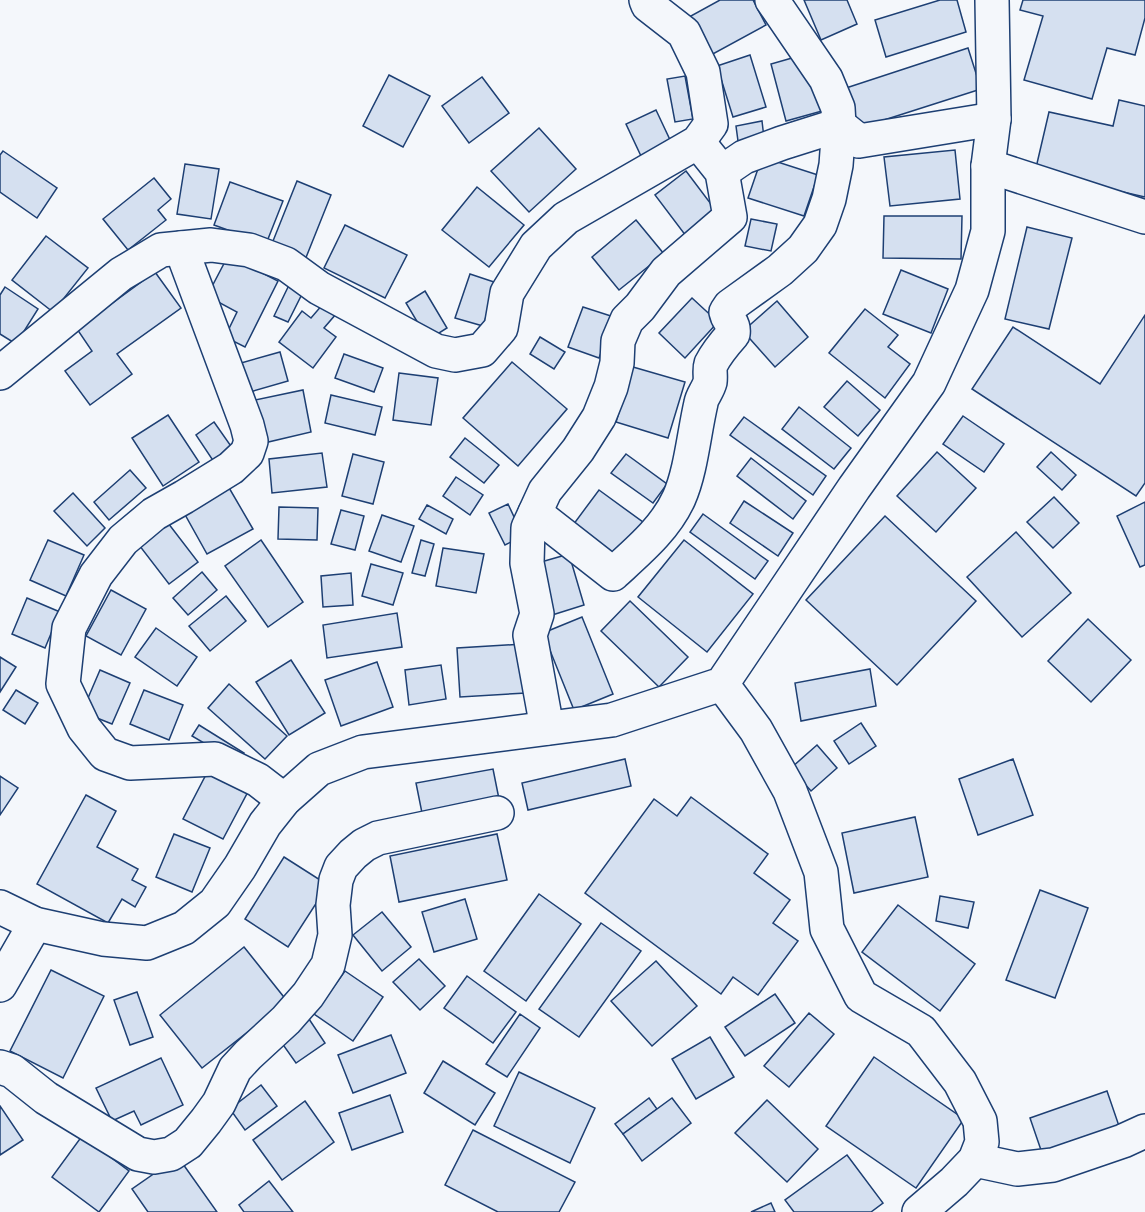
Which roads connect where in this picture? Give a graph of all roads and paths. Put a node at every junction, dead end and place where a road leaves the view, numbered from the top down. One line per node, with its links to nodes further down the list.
1 (771, 0): 5 (main road)
2 (992, 0): 4 (main road)
3 (652, 2): 6 (main road)
4 (994, 119): 5 (main road); 7 (main road)
5 (839, 125): 8 (main road); 12 (main road)
6 (698, 142): 8 (main road); 10 (main road)
7 (988, 166): 9 (main road); 13 (main road)
8 (722, 172): 12 (main road)
9 (1145, 217)
10 (181, 248): 11 (main road); 15 (main road)
11 (0, 373)
12 (535, 513): 14 (main road)
13 (722, 684): 14 (main road); 22 (main road)
14 (547, 729): 15 (main road)
15 (284, 800): 18 (main road)
16 (497, 813): 20 (main road)
17 (0, 907): 18 (main road)
18 (35, 924): 19 (main road)
19 (0, 985)
20 (0, 1067)
21 (1145, 1131): 22 (main road)
22 (975, 1160): 23 (main road)
23 (919, 1212)

